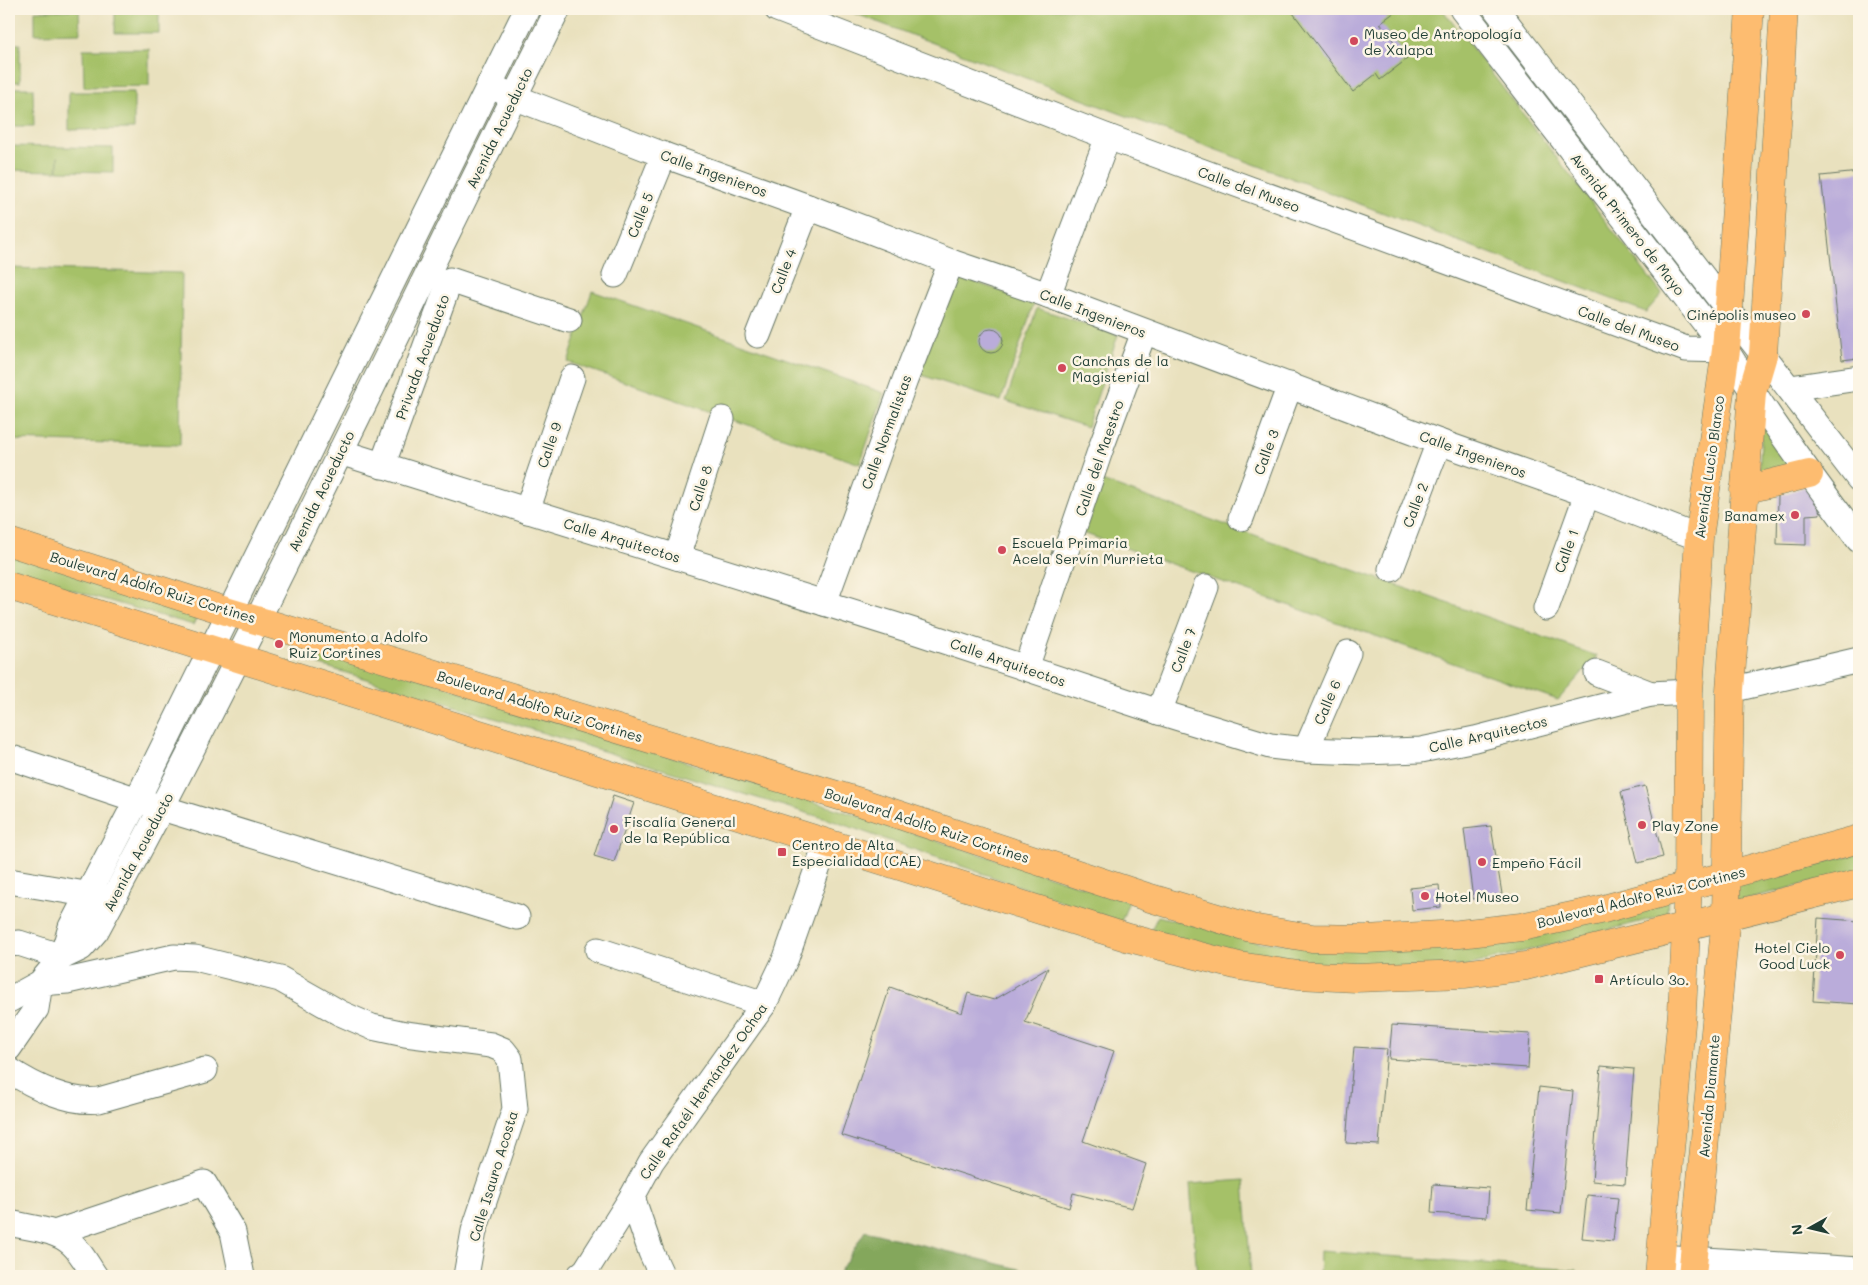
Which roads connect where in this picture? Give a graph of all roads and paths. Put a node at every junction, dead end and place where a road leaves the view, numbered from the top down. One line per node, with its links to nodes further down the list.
1 (528, 9): 8 (street, Avenida Acueducto)
2 (558, 9): 9 (street, Avenida Acueducto)
3 (777, 9): 10 (street, Calle del Museo)
4 (1462, 9): 20 (street, Avenida Primero de Mayo)
5 (1496, 9): 16 (street, Avenida Primero de Mayo)
6 (1750, 9): 16 (main road, Avenida Lucio Blanco)
7 (1790, 9): 21 (main road)
8 (489, 85): 9 (street, Calle Ingenieros); 46 (street, Avenida Acueducto)
9 (514, 97): 11 (street, Calle Ingenieros); 29 (street, Avenida Acueducto)
10 (1108, 137): 15 (street); 20 (street, Calle del Museo)
11 (664, 155): 12 (street, Calle Ingenieros); 14 (street, Calle 5)
12 (808, 207): 13 (street, Calle Ingenieros); 19 (street, Calle 4)
13 (950, 262): 15 (street, Calle Ingenieros); 44 (street, Calle Normalistas)
14 (615, 275)
15 (1048, 295): 18 (street, Calle Ingenieros)
16 (1729, 312): 20 (main road, Avenida Lucio Blanco); 21 (street, Avenida Primero de Mayo)
17 (569, 320): 30 (street, Privada Acueducto)
18 (1144, 332): 24 (street, Calle Ingenieros); 52 (street, Calle del Maestro)
19 (758, 335)
20 (1726, 350): 26 (street, Avenida Primero de Mayo); 37 (main road, Avenida Lucio Blanco)
21 (1763, 355): 25 (street, Avenida Primero de Mayo); 26 (main road)
22 (572, 378): 35 (street, Calle 9)
23 (1859, 378): 25 (street)
24 (1290, 385): 28 (street, Calle Ingenieros); 36 (street, Calle 3)
25 (1790, 388): 32 (street, Avenida Primero de Mayo)
26 (1752, 392): 31 (street, Avenida Primero de Mayo); 33 (main road)
27 (722, 419): 40 (street, Calle 8)
28 (1439, 442): 34 (street, Calle Ingenieros); 41 (street, Calle 2)
29 (340, 452): 30 (street, Calle Arquitectos); 47 (street, Avenida Acueducto)
30 (382, 466): 35 (street, Calle Arquitectos)
31 (1809, 474): 33 (main road); 38 (street, Avenida Primero de Mayo)
32 (1859, 479)
33 (1744, 490): 54 (main road)
34 (1587, 494): 37 (street, Calle Ingenieros); 45 (street, Calle 1)
35 (527, 511): 40 (street, Calle Arquitectos)
36 (1241, 518)
37 (1699, 538): 55 (main road, Avenida Lucio Blanco)
38 (1859, 540)
39 (9, 542): 46 (main road, Boulevard Adolfo Ruiz Cortines)
40 (677, 557): 44 (street, Calle Arquitectos)
41 (1391, 568)
42 (9, 586): 48 (main road)
43 (1206, 587): 57 (street, Calle 7)
44 (824, 603): 52 (street, Calle Arquitectos)
45 (1546, 608)
46 (229, 612): 47 (main road, Boulevard Adolfo Ruiz Cortines); 48 (street, Avenida Acueducto)
47 (257, 620): 50 (street, Avenida Acueducto); 67 (main road, Boulevard Adolfo Ruiz Cortines)
48 (210, 649): 50 (main road); 60 (street, Avenida Acueducto)
49 (1348, 653): 58 (street, Calle 6)
50 (238, 658): 61 (street, Avenida Acueducto); 63 (main road)
51 (1859, 660): 54 (street)
52 (1026, 668): 57 (street, Calle Arquitectos)
53 (1597, 673): 56 (street)
54 (1730, 690): 64 (main road)
55 (1689, 692): 56 (street, Calle Arquitectos); 67 (main road, Avenida Lucio Blanco)
56 (1651, 694): 58 (street, Calle Arquitectos)
57 (1159, 712): 58 (street, Calle Arquitectos)
58 (1306, 750)
59 (9, 757): 60 (street)
60 (137, 800): 61 (street); 68 (street, Avenida Acueducto)
61 (162, 808): 69 (street, Avenida Acueducto); 71 (street)
62 (1859, 839): 64 (main road, Boulevard Adolfo Ruiz Cortines)
63 (826, 844): 72 (main road); 78 (street, Calle Rafaél Hernández Ochoa)
64 (1728, 875): 67 (main road, Boulevard Adolfo Ruiz Cortines); 70 (main road)
65 (9, 881): 68 (street)
66 (1859, 883): 70 (main road)
67 (1688, 885): 72 (main road, Avenida Lucio Blanco)
68 (88, 894): 69 (street); 75 (street, Avenida Acueducto)
69 (113, 899): 75 (street, Avenida Acueducto)
70 (1726, 916): 72 (main road); 86 (main road, Avenida Diamante)
71 (517, 917)
72 (1686, 926): 85 (main road)
73 (9, 944): 75 (street)
74 (598, 950): 78 (street)
75 (62, 957): 76 (street, Avenida Acueducto)
76 (40, 983): 77 (street, Avenida Acueducto); 79 (street); 90 (street, Calle Isauro Acosta)
77 (9, 1000)
78 (764, 1004): 82 (street, Calle Rafaél Hernández Ochoa)
79 (9, 1048)
80 (9, 1070): 81 (street)
81 (205, 1070)
82 (632, 1197): 91 (street, Calle Rafaél Hernández Ochoa); 92 (street)
83 (9, 1223): 84 (street)
84 (54, 1233): 88 (street); 89 (street)
85 (1660, 1266): 86 (street)
86 (1692, 1267): 87 (street)
87 (1859, 1270)
88 (96, 1276)
89 (242, 1276)
90 (466, 1276)
91 (579, 1276)
92 (662, 1276)

